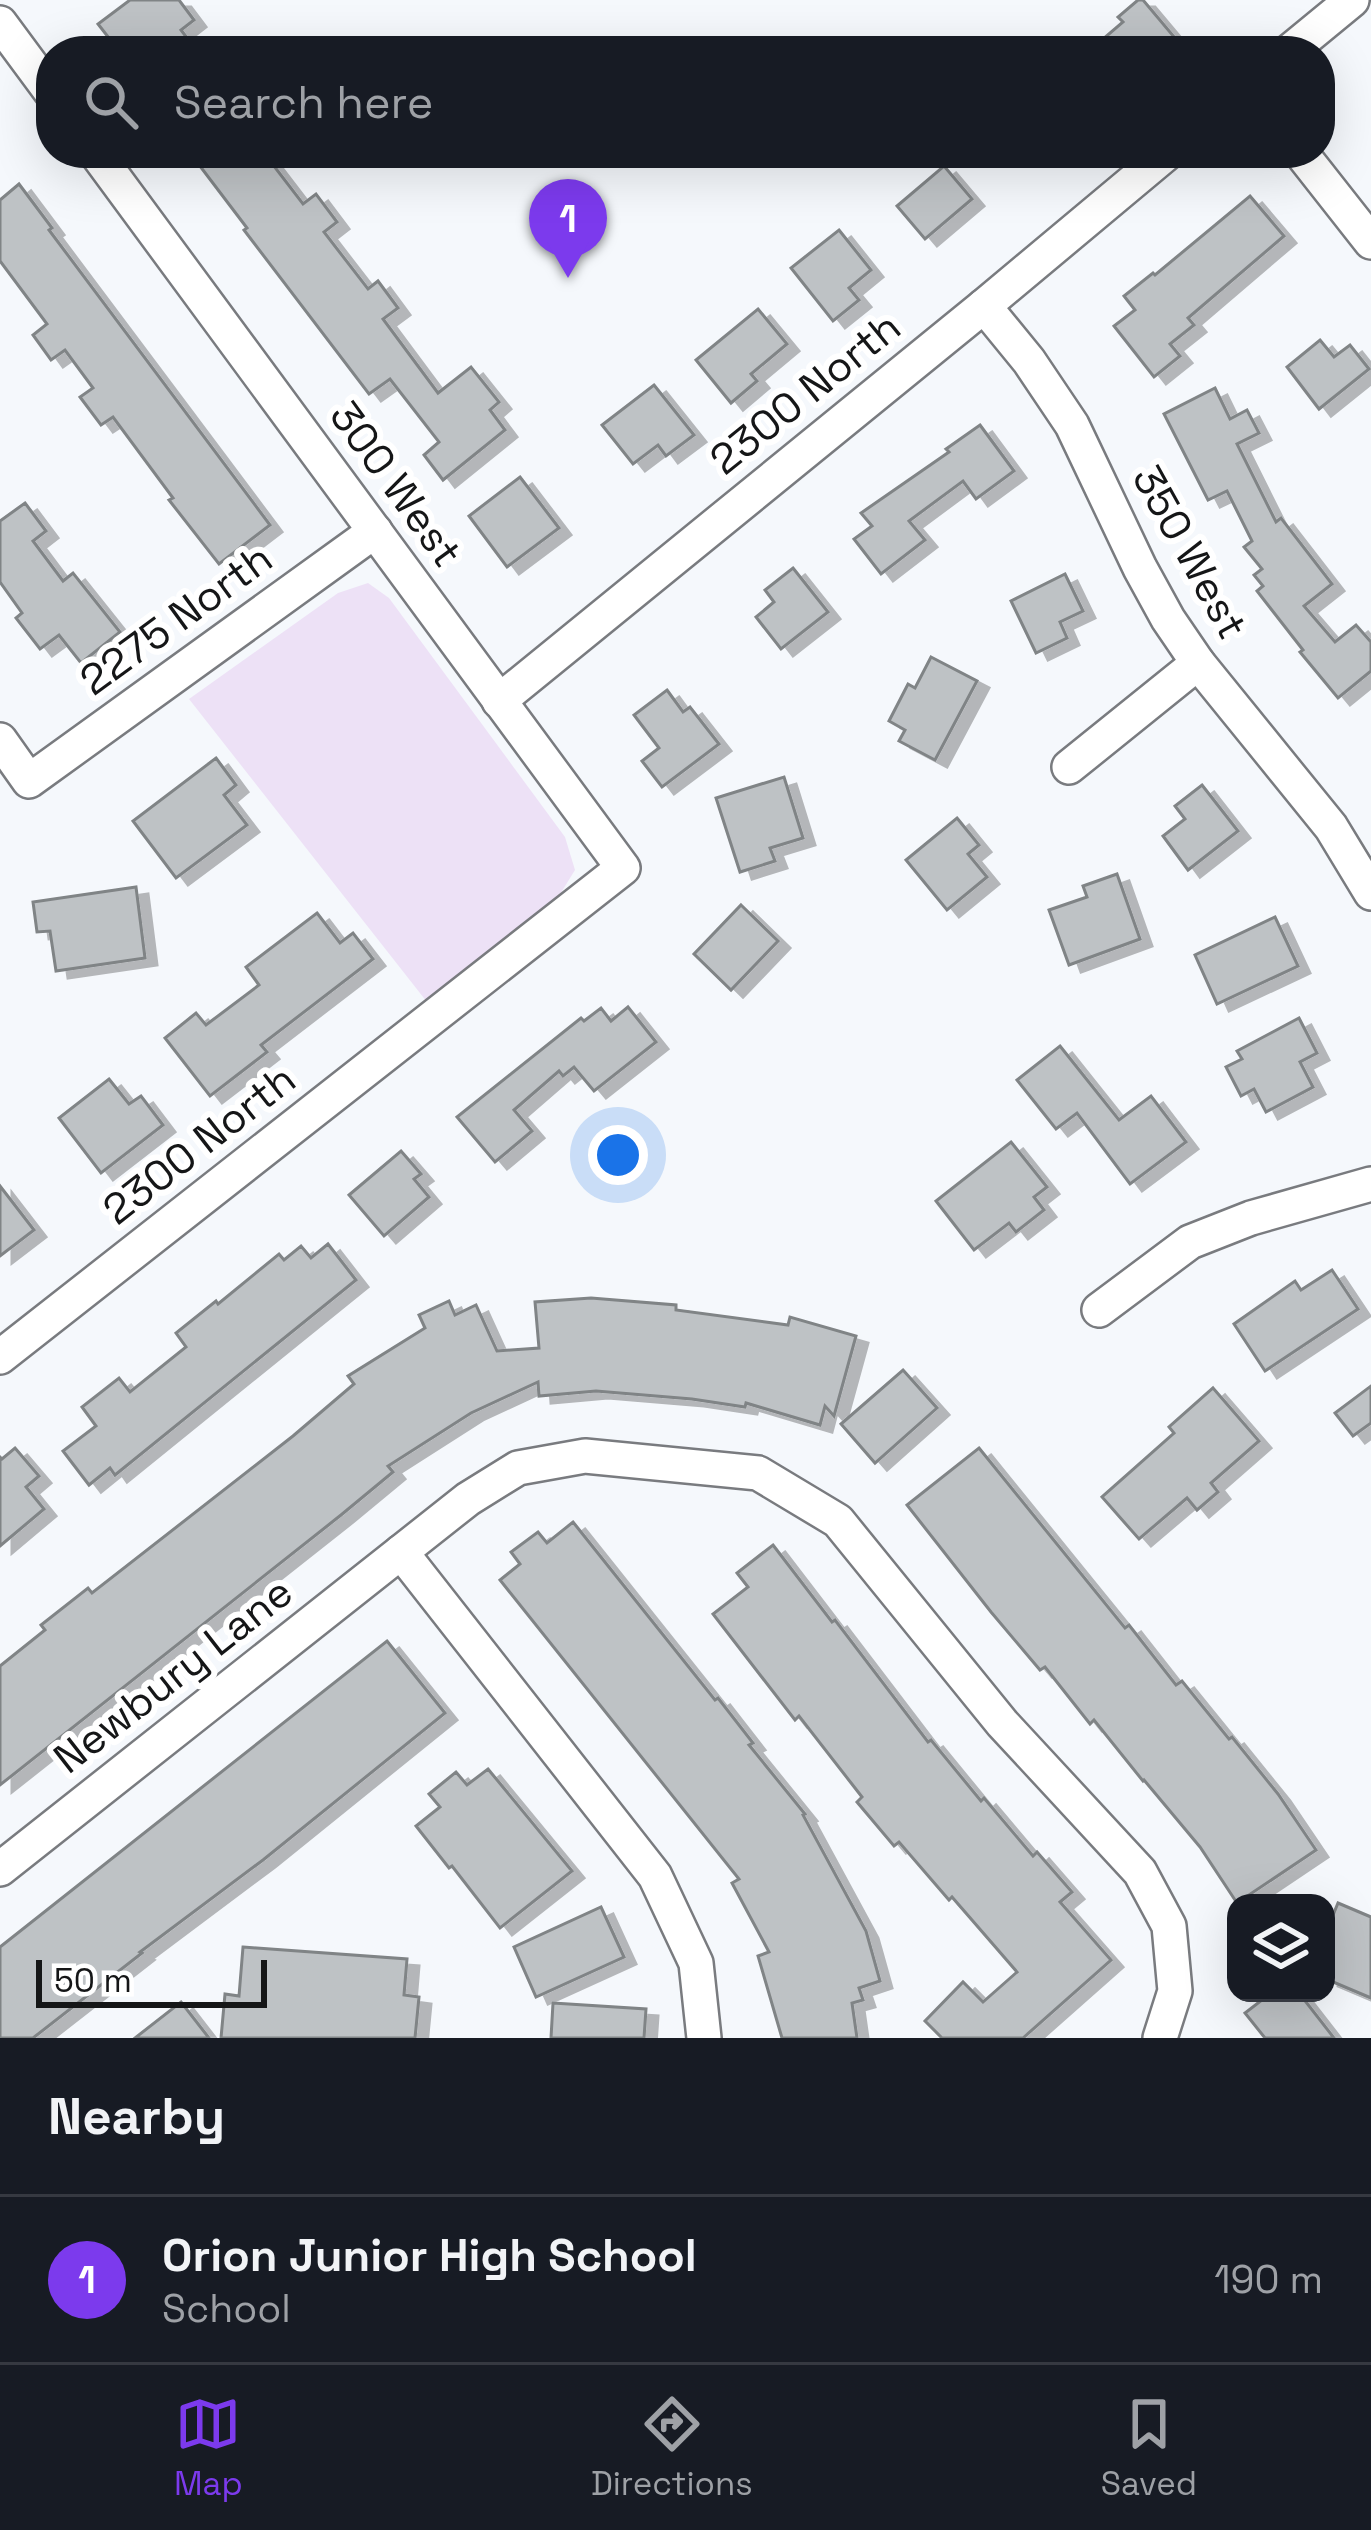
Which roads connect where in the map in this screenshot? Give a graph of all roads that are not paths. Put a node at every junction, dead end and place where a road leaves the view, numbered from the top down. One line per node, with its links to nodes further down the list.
1 (1352, 0): 3 (street)
2 (0, 23): 4 (street)
3 (1308, 36)
4 (36, 72)
5 (107, 168): 10 (street, 300 West)
6 (1149, 168): 9 (street, 2300 North)
7 (1313, 168): 8 (street)
8 (1371, 242)
9 (984, 306): 11 (street, 350 West); 12 (street, 2300 North)
10 (375, 530): 12 (street, 300 West); 13 (street, 2275 North)
11 (1198, 663): 14 (street); 16 (street, 350 West)
12 (499, 701): 15 (street, 300 West)
13 (0, 740)
14 (1069, 767)
15 (623, 868): 19 (street, 2300 North)
16 (1371, 893)
17 (1371, 1184): 18 (street)
18 (1099, 1310)
19 (0, 1357)
20 (401, 1552): 21 (street, Newbury Lane); 22 (street); 23 (street, Newbury Lane)
21 (0, 1869)
22 (704, 2038)
23 (1160, 2038)

